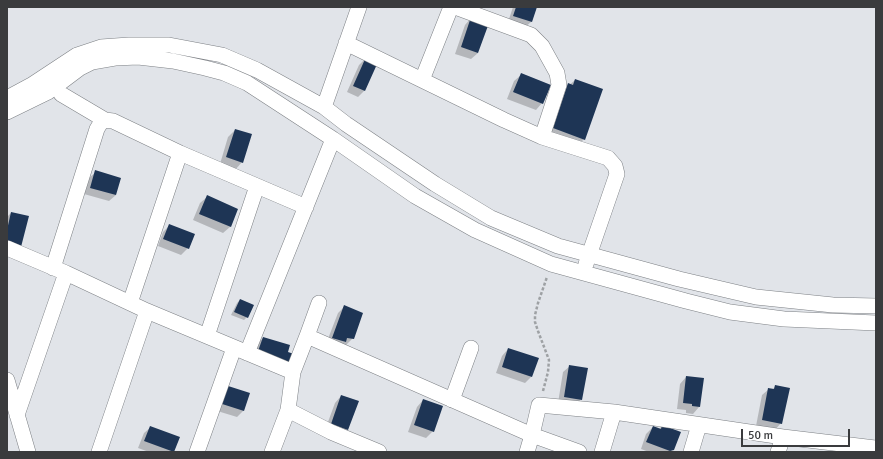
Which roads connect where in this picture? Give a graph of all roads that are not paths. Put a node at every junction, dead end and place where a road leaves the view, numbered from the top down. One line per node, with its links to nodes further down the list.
1 (359, 7): 4 (street)
2 (451, 7): 5 (street)
3 (455, 7): 11 (street)
4 (346, 43): 5 (street); 8 (street)
5 (422, 80): 11 (street)
6 (61, 94): 10 (street)
7 (7, 98): 8 (street)
8 (324, 107): 17 (street)
9 (7, 112): 12 (street)
10 (106, 120): 13 (street); 18 (street)
11 (542, 137): 17 (street)
12 (333, 139): 15 (street); 19 (street)
13 (180, 153): 14 (street); 20 (street)
14 (257, 186): 15 (street); 25 (street)
15 (306, 208): 28 (street)
16 (7, 248): 18 (street)
17 (589, 255): 19 (street); 22 (street)
18 (59, 270): 20 (street); 34 (street)
19 (583, 273): 24 (street)
20 (130, 303): 23 (street)
21 (319, 303): 26 (street)
22 (876, 306)
23 (147, 311): 25 (street); 40 (street)
24 (876, 323)
25 (207, 336): 28 (street)
26 (307, 336): 29 (street); 31 (street)
27 (471, 348): 31 (street)
28 (241, 350): 29 (street); 41 (street)
29 (293, 372): 32 (street)
30 (7, 380): 34 (street)
31 (452, 400): 36 (street)
32 (288, 410): 42 (street); 43 (street)
33 (614, 412): 35 (street); 36 (street); 46 (street)
34 (17, 415): 39 (street)
35 (699, 425): 37 (street); 47 (street)
36 (532, 435): 44 (street); 45 (street)
37 (783, 437): 38 (street); 48 (street)
38 (875, 448)
39 (28, 452)
40 (99, 452)
41 (197, 452)
42 (272, 452)
43 (379, 452)
44 (527, 452)
45 (579, 452)
46 (602, 452)
47 (691, 452)
48 (778, 452)

